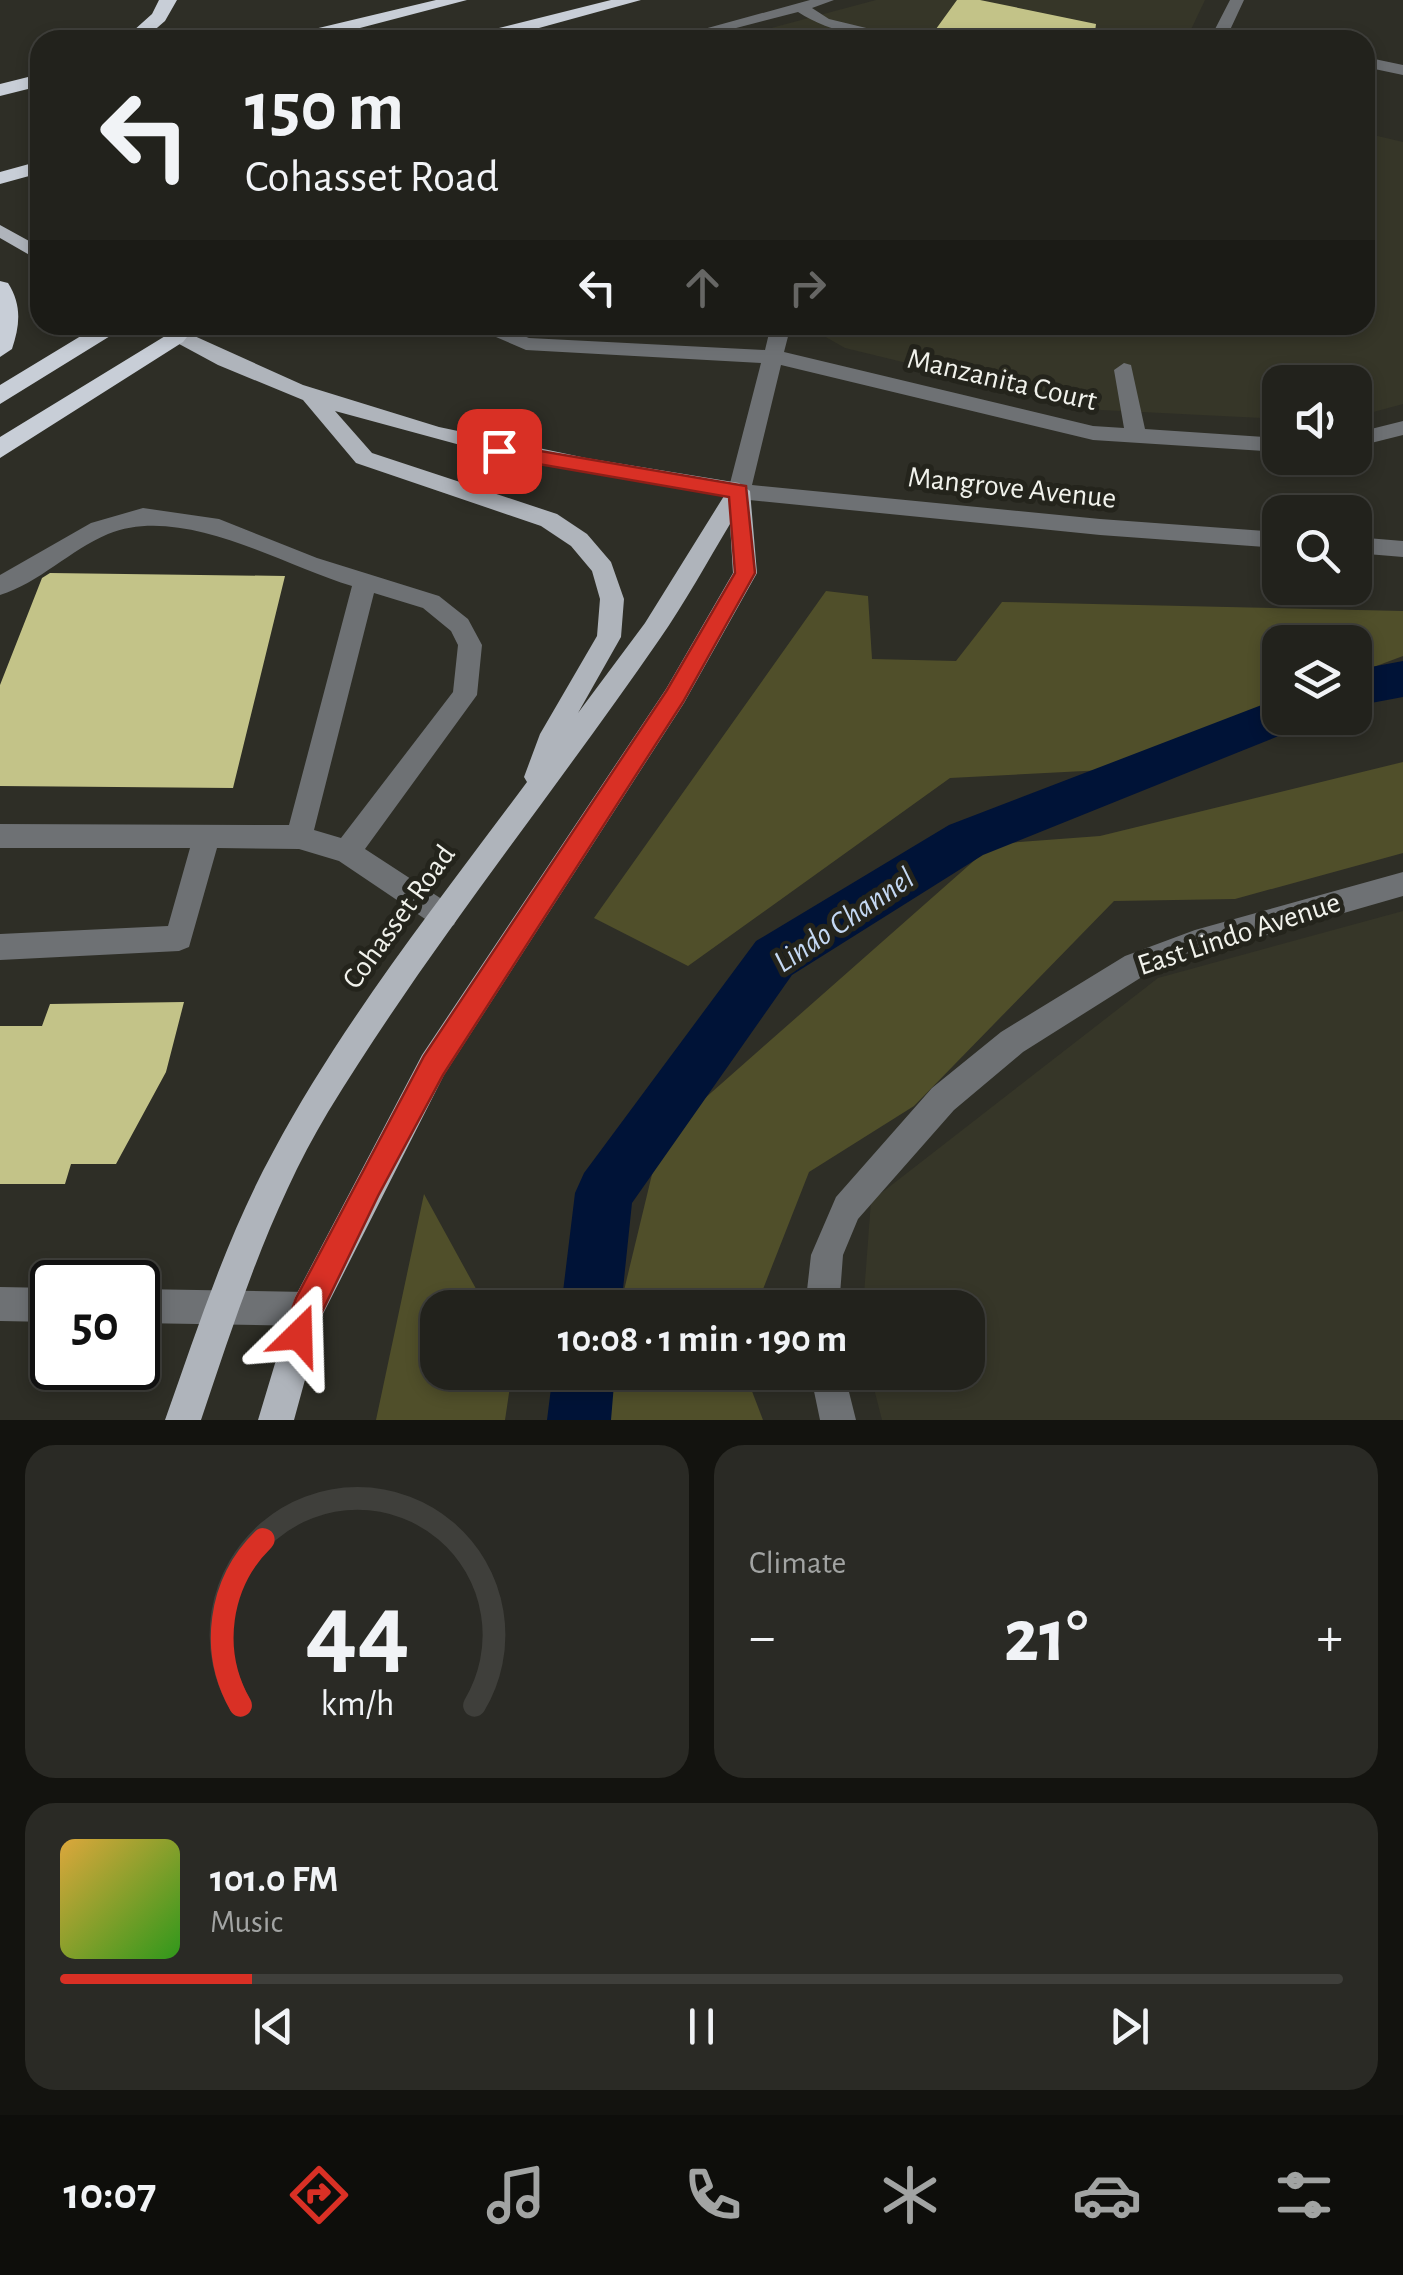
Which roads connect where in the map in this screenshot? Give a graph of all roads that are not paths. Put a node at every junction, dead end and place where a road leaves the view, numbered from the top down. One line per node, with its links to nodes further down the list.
1 (168, 0): 7 (highway)
2 (458, 0): 8 (highway)
3 (632, 0): 9 (highway)
4 (826, 0): 6 (street)
5 (1236, 0): 12 (street)
6 (800, 7): 10 (street); 11 (street)
7 (143, 30)
8 (333, 30)
9 (513, 30)
10 (711, 30)
11 (861, 30)
12 (1223, 30)
13 (1375, 64): 14 (street)
14 (1403, 70)
15 (30, 82): 16 (highway)
16 (0, 90)
17 (30, 102): 18 (highway)
18 (0, 110)
19 (30, 150): 20 (highway)
20 (0, 158)
21 (30, 170): 22 (highway)
22 (0, 178)
23 (0, 230): 24 (main road)
24 (30, 249)
25 (0, 288): 31 (highway)
26 (100, 335): 34 (highway)
27 (158, 335): 40 (highway)
28 (173, 335): 35 (main road)
29 (503, 335): 32 (street, Manzanita Court)
30 (779, 335): 32 (street)
31 (0, 349)
32 (776, 357): 38 (street, Manzanita Court); 41 (street)
33 (1124, 370): 38 (street)
34 (0, 396)
35 (312, 399): 41 (main road); 47 (main road)
36 (1403, 428): 37 (street)
37 (1372, 436)
38 (1136, 437): 39 (street, Manzanita Court)
39 (1262, 445)
40 (0, 449)
41 (739, 491): 42 (street, Mangrove Avenue); 47 (main road, Cohasset Road); 60 (main road)
42 (1262, 539)
43 (1372, 546): 44 (street)
44 (1403, 549)
45 (365, 581): 46 (street); 50 (street); 51 (street)
46 (0, 586)
47 (527, 806): 53 (main road, Cohasset Road)
48 (0, 836): 49 (street)
49 (207, 837): 50 (street); 54 (street)
50 (299, 837): 51 (street)
51 (347, 852): 53 (street)
52 (1403, 884): 55 (street, East Lindo Avenue)
53 (444, 916): 59 (main road, Cohasset Road)
54 (0, 948)
55 (824, 1290)
56 (0, 1304): 57 (street)
57 (30, 1305)
58 (160, 1306): 59 (street)
59 (222, 1307): 60 (street); 62 (main road, Cohasset Road)
60 (307, 1309): 63 (main road)
61 (832, 1390): 64 (street)
62 (183, 1420)
63 (276, 1420)
64 (838, 1420)

